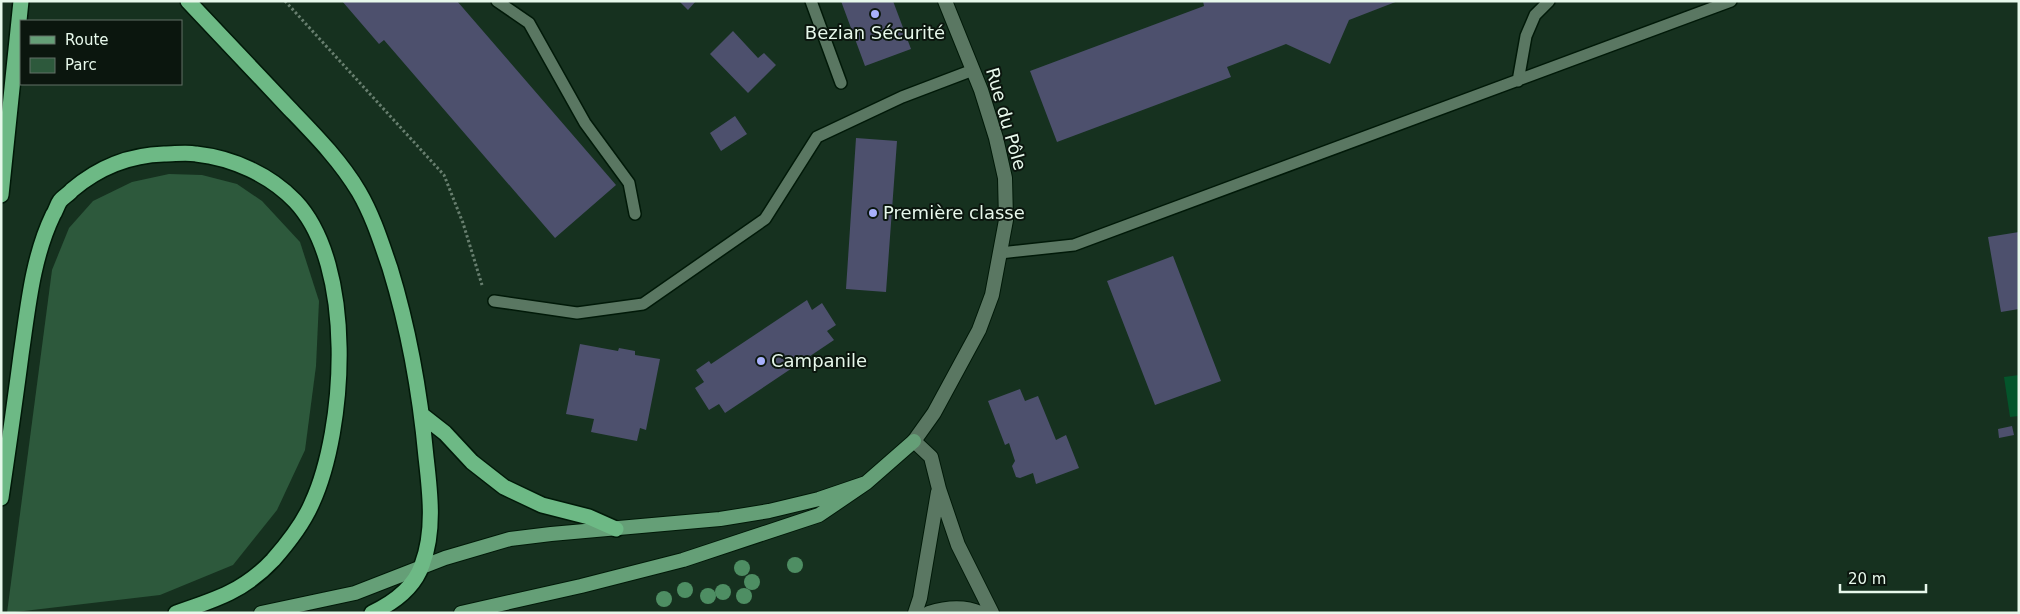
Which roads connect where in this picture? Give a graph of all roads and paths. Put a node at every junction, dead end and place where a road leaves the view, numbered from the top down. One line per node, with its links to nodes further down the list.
1 (21, 1): 12 (highway)
2 (188, 1): 16 (highway)
3 (285, 1): 15 (path)
4 (497, 1): 13 (lane)
5 (811, 1): 11 (lane)
6 (945, 1): 9 (street, Rue du Pôle)
7 (1549, 1): 10 (lane)
8 (1731, 1): 10 (lane)
9 (973, 70): 14 (street, Rue du Pôle); 15 (lane)
10 (1518, 81): 14 (lane)
11 (841, 83)
12 (1, 196)
13 (635, 214)
14 (1000, 253): 17 (street, Rue du Pôle)
15 (494, 301)
16 (422, 415): 21 (highway); 22 (highway)
17 (914, 441): 18 (main road); 19 (street)
18 (866, 483): 21 (main road); 26 (main road)
19 (939, 489): 27 (street); 30 (street)
20 (1, 498): 23 (highway)
21 (616, 529): 22 (main road)
22 (422, 566): 24 (main road); 25 (highway)
23 (176, 613)
24 (261, 613)
25 (372, 613)
26 (462, 613)
27 (915, 613)
28 (929, 613): 29 (street)
29 (980, 613)
30 (992, 613)

